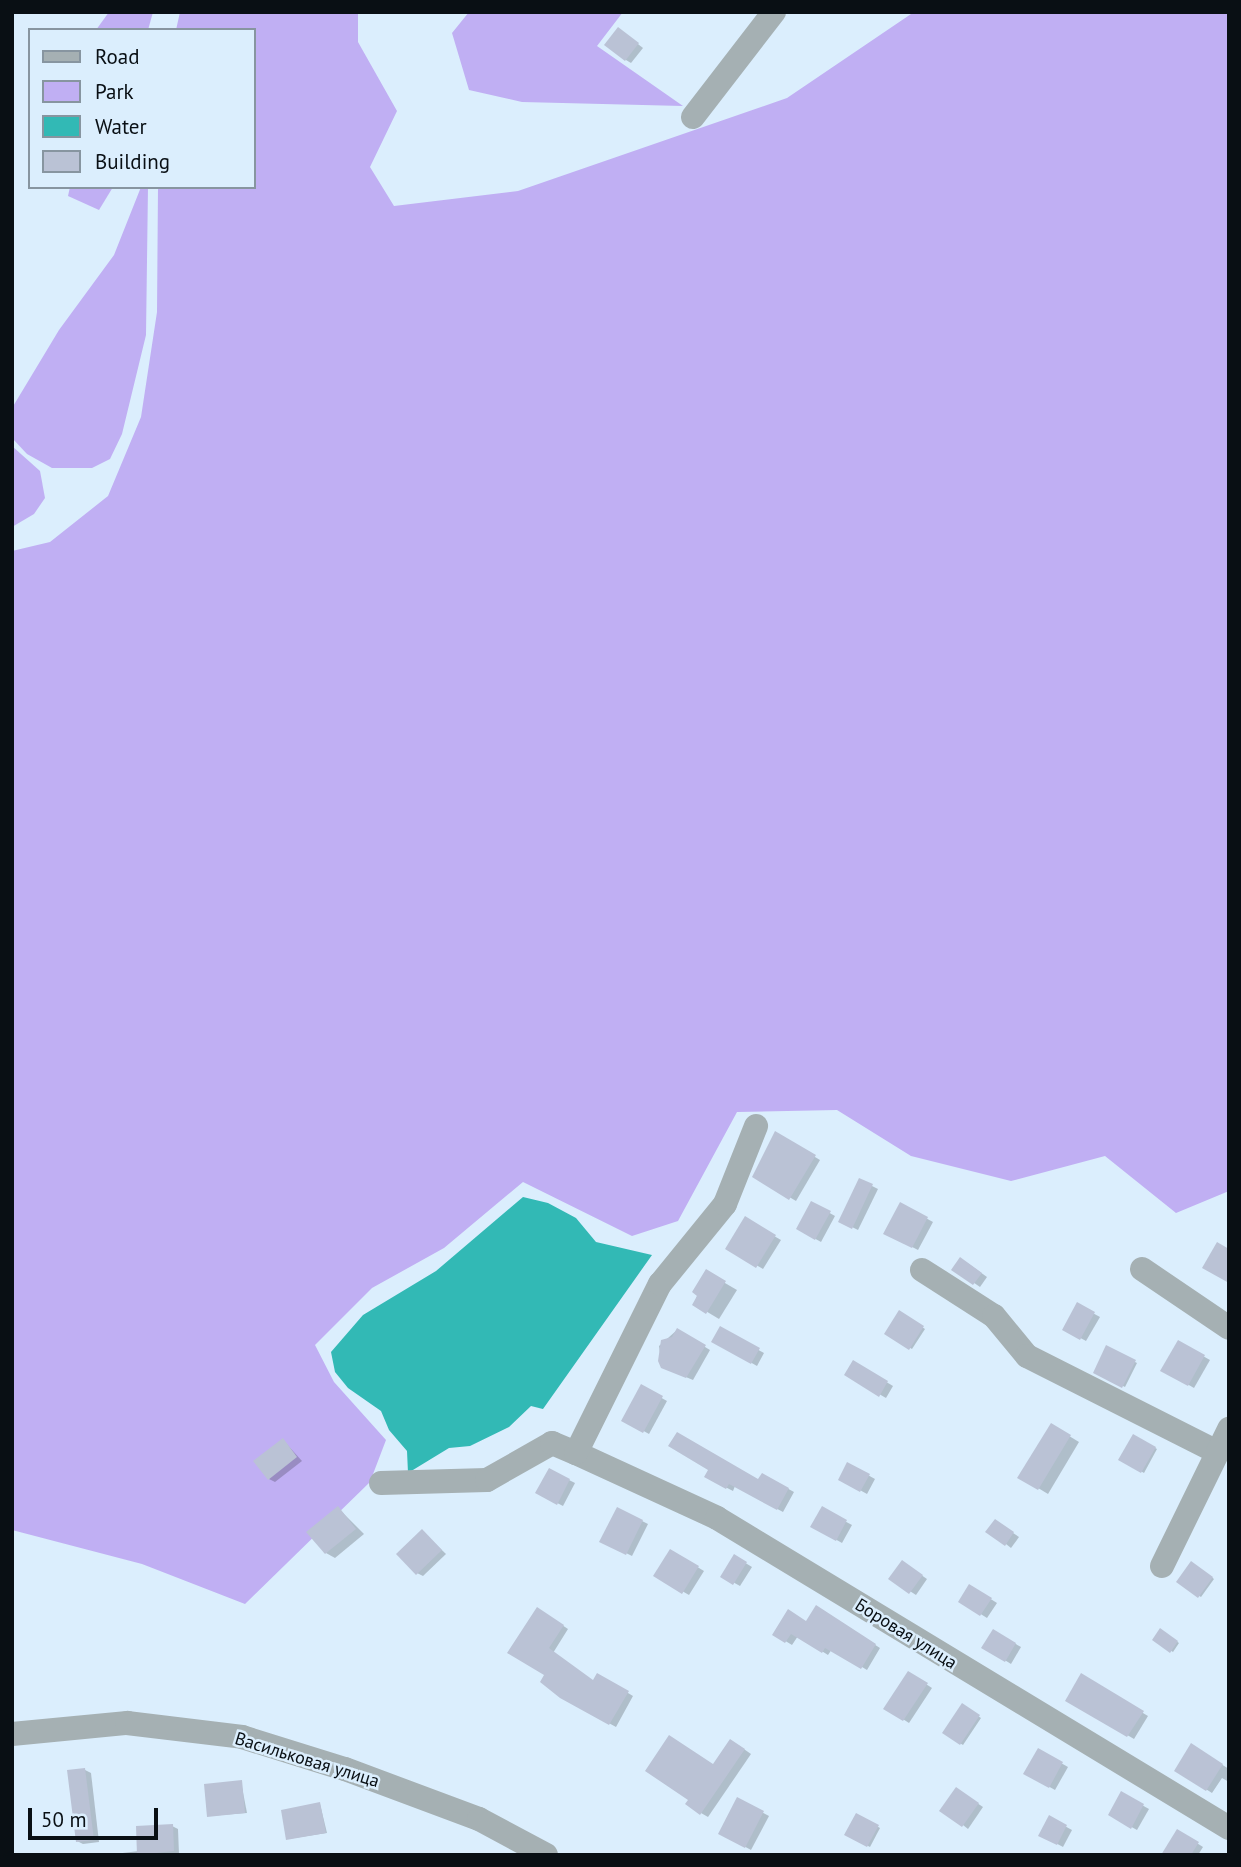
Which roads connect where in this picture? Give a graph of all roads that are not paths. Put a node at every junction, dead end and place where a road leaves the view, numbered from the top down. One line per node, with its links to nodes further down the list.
1 (775, 12): 2 (street)
2 (692, 117)
3 (756, 1126): 9 (street)
4 (1142, 1269): 6 (street)
5 (922, 1270): 8 (street)
6 (1229, 1328)
7 (1229, 1429): 8 (street)
8 (1217, 1452): 11 (street)
9 (576, 1453): 10 (street, Боровая улица); 13 (street, Боровая улица)
10 (381, 1483)
11 (1162, 1566)
12 (12, 1734): 14 (street, Васильковая улица)
13 (1229, 1828)
14 (546, 1855)

